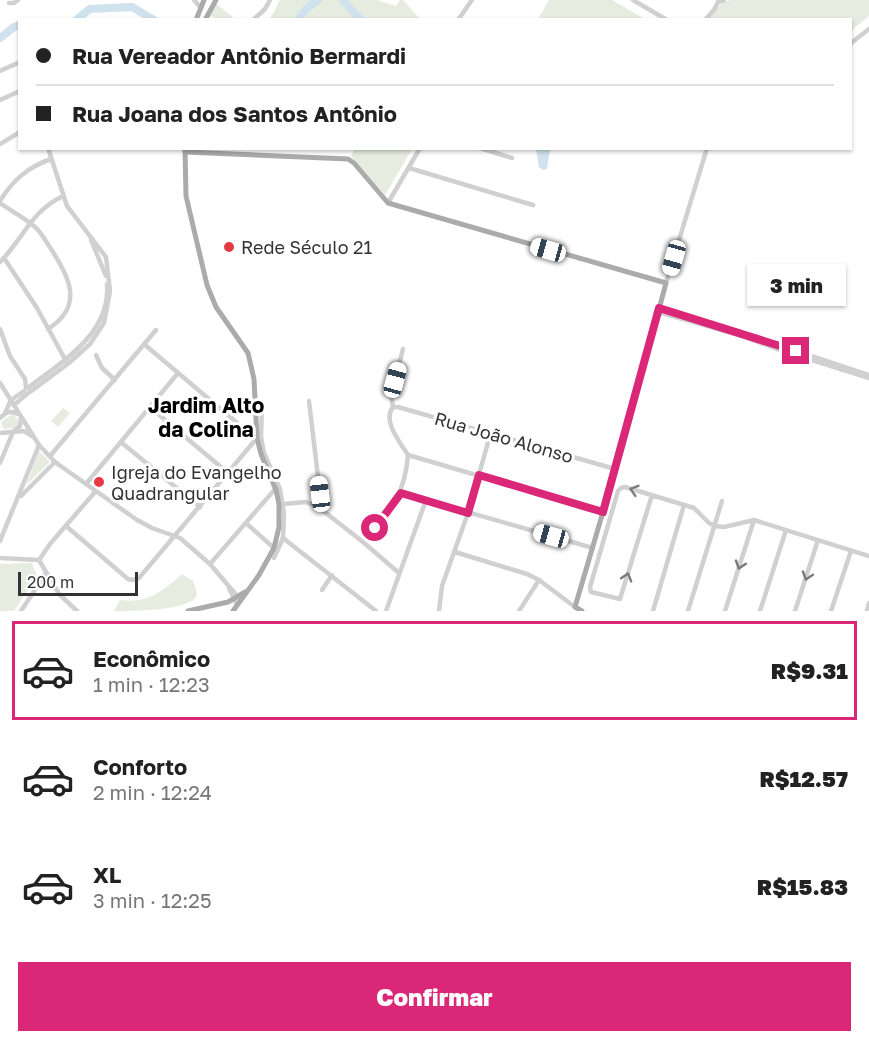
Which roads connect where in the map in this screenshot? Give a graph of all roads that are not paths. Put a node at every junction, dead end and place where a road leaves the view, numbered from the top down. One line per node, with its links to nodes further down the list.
1 (18, 0): 10 (street)
2 (194, 0): 11 (street)
3 (204, 0): 11 (main road)
4 (209, 0): 12 (main road)
5 (216, 0): 12 (main road)
6 (270, 0): 15 (street)
7 (472, 0): 16 (street)
8 (633, 0): 17 (street)
9 (720, 1): 18 (street)
10 (9, 3)
11 (201, 8): 13 (main road)
12 (210, 9): 14 (main road)
13 (197, 18)
14 (206, 18)
15 (255, 18)
16 (459, 18)
17 (664, 18)
18 (707, 18)
19 (869, 30): 20 (street)
20 (852, 43)
21 (18, 63): 22 (street)
22 (0, 71)
23 (18, 92): 24 (street)
24 (0, 100)
25 (18, 133): 26 (street)
26 (0, 144)
27 (49, 150): 33 (street)
28 (185, 150): 37 (main road); 68 (main road)
29 (419, 150): 34 (street)
30 (486, 150): 32 (street)
31 (705, 150): 41 (street)
32 (512, 158)
33 (51, 159): 35 (street); 36 (street)
34 (409, 168): 37 (street); 38 (street)
35 (63, 196): 39 (street); 49 (street)
36 (0, 202): 39 (street)
37 (388, 203): 41 (main road)
38 (533, 205)
39 (30, 223): 40 (street); 44 (street)
40 (2, 260): 44 (street)
41 (666, 283): 42 (main road)
42 (658, 310): 51 (street); 75 (main road)
43 (0, 329): 54 (street)
44 (48, 329): 49 (street)
45 (156, 330): 46 (street)
46 (144, 344): 50 (street); 52 (street)
47 (403, 349): 58 (street)
48 (96, 355): 52 (street)
49 (67, 361): 54 (street)
50 (178, 373): 59 (street); 68 (street)
51 (869, 376)
52 (115, 380): 72 (street)
53 (0, 383): 56 (street)
54 (27, 390): 56 (street)
55 (309, 401): 88 (street)
56 (13, 403): 60 (street); 61 (street)
57 (262, 403): 86 (street)
58 (393, 407): 66 (street, Rua João Alonso); 71 (street)
59 (150, 408): 69 (street); 76 (street)
60 (5, 413): 61 (street); 62 (street)
61 (21, 415): 65 (street); 67 (street)
62 (0, 418)
63 (0, 428): 64 (street)
64 (3, 432): 65 (street)
65 (13, 432): 67 (street); 74 (street)
66 (491, 432): 75 (street, Rua João Alonso); 77 (street)
67 (34, 437): 70 (street)
68 (257, 437): 76 (street); 79 (main road)
69 (122, 443): 78 (street); 89 (street)
70 (39, 445): 72 (street); 83 (street)
71 (408, 455): 77 (street); 81 (street)
72 (50, 456): 73 (street)
73 (56, 462): 78 (street); 83 (street)
74 (0, 463)
75 (615, 470): 90 (main road)
76 (228, 473): 89 (street)
77 (479, 475): 90 (street); 91 (street)
78 (86, 484): 80 (street)
79 (276, 488): 93 (street); 102 (main road)
80 (95, 492): 94 (street); 97 (street)
81 (401, 493): 84 (street); 101 (street)
82 (652, 495): 82 (street, one-way to 82); 87 (street)
83 (19, 498): 100 (street)
84 (426, 500): 91 (street); 112 (street)
85 (722, 501): 95 (street)
86 (283, 504): 88 (street); 98 (street)
87 (684, 505): 95 (street); 128 (street)
88 (317, 506): 101 (street)
89 (200, 507): 97 (street)
90 (603, 512): 103 (main road)
91 (468, 513): 103 (street); 105 (street)
92 (754, 520): 95 (street); 96 (street); 130 (street, one-way to 130)
93 (246, 523): 102 (street); 110 (street)
94 (66, 526): 97 (street); 109 (street)
95 (715, 526): 129 (street)
96 (786, 530): 99 (street); 131 (street)
97 (176, 536): 110 (street)
98 (284, 538): 108 (street); 113 (street)
99 (818, 540): 104 (street); 132 (street, one-way to 132)
100 (0, 541)
101 (363, 542): 112 (street)
102 (274, 548): 116 (main road)
103 (593, 548): 118 (main road)
104 (851, 550): 106 (street); 133 (street)
105 (455, 552): 114 (street); 125 (street)
106 (869, 556)
107 (0, 558): 109 (street)
108 (274, 558)
109 (39, 560): 111 (street)
110 (210, 564): 116 (street)
111 (46, 573): 119 (street); 120 (street)
112 (399, 573): 124 (street)
113 (332, 575): 115 (street); 123 (street)
114 (539, 580): 118 (street); 126 (street)
115 (322, 590)
116 (236, 601): 121 (main road); 122 (main road)
117 (869, 603): 134 (street)
118 (575, 607): 127 (main road)
119 (21, 611)
120 (77, 611)
121 (188, 611)
122 (231, 611)
123 (376, 611)
124 (386, 611)
125 (439, 611)
126 (519, 611)
127 (582, 611)
128 (653, 611)
129 (688, 611)
130 (725, 611)
131 (760, 611)
132 (795, 611)
133 (831, 611)
134 (867, 611)

